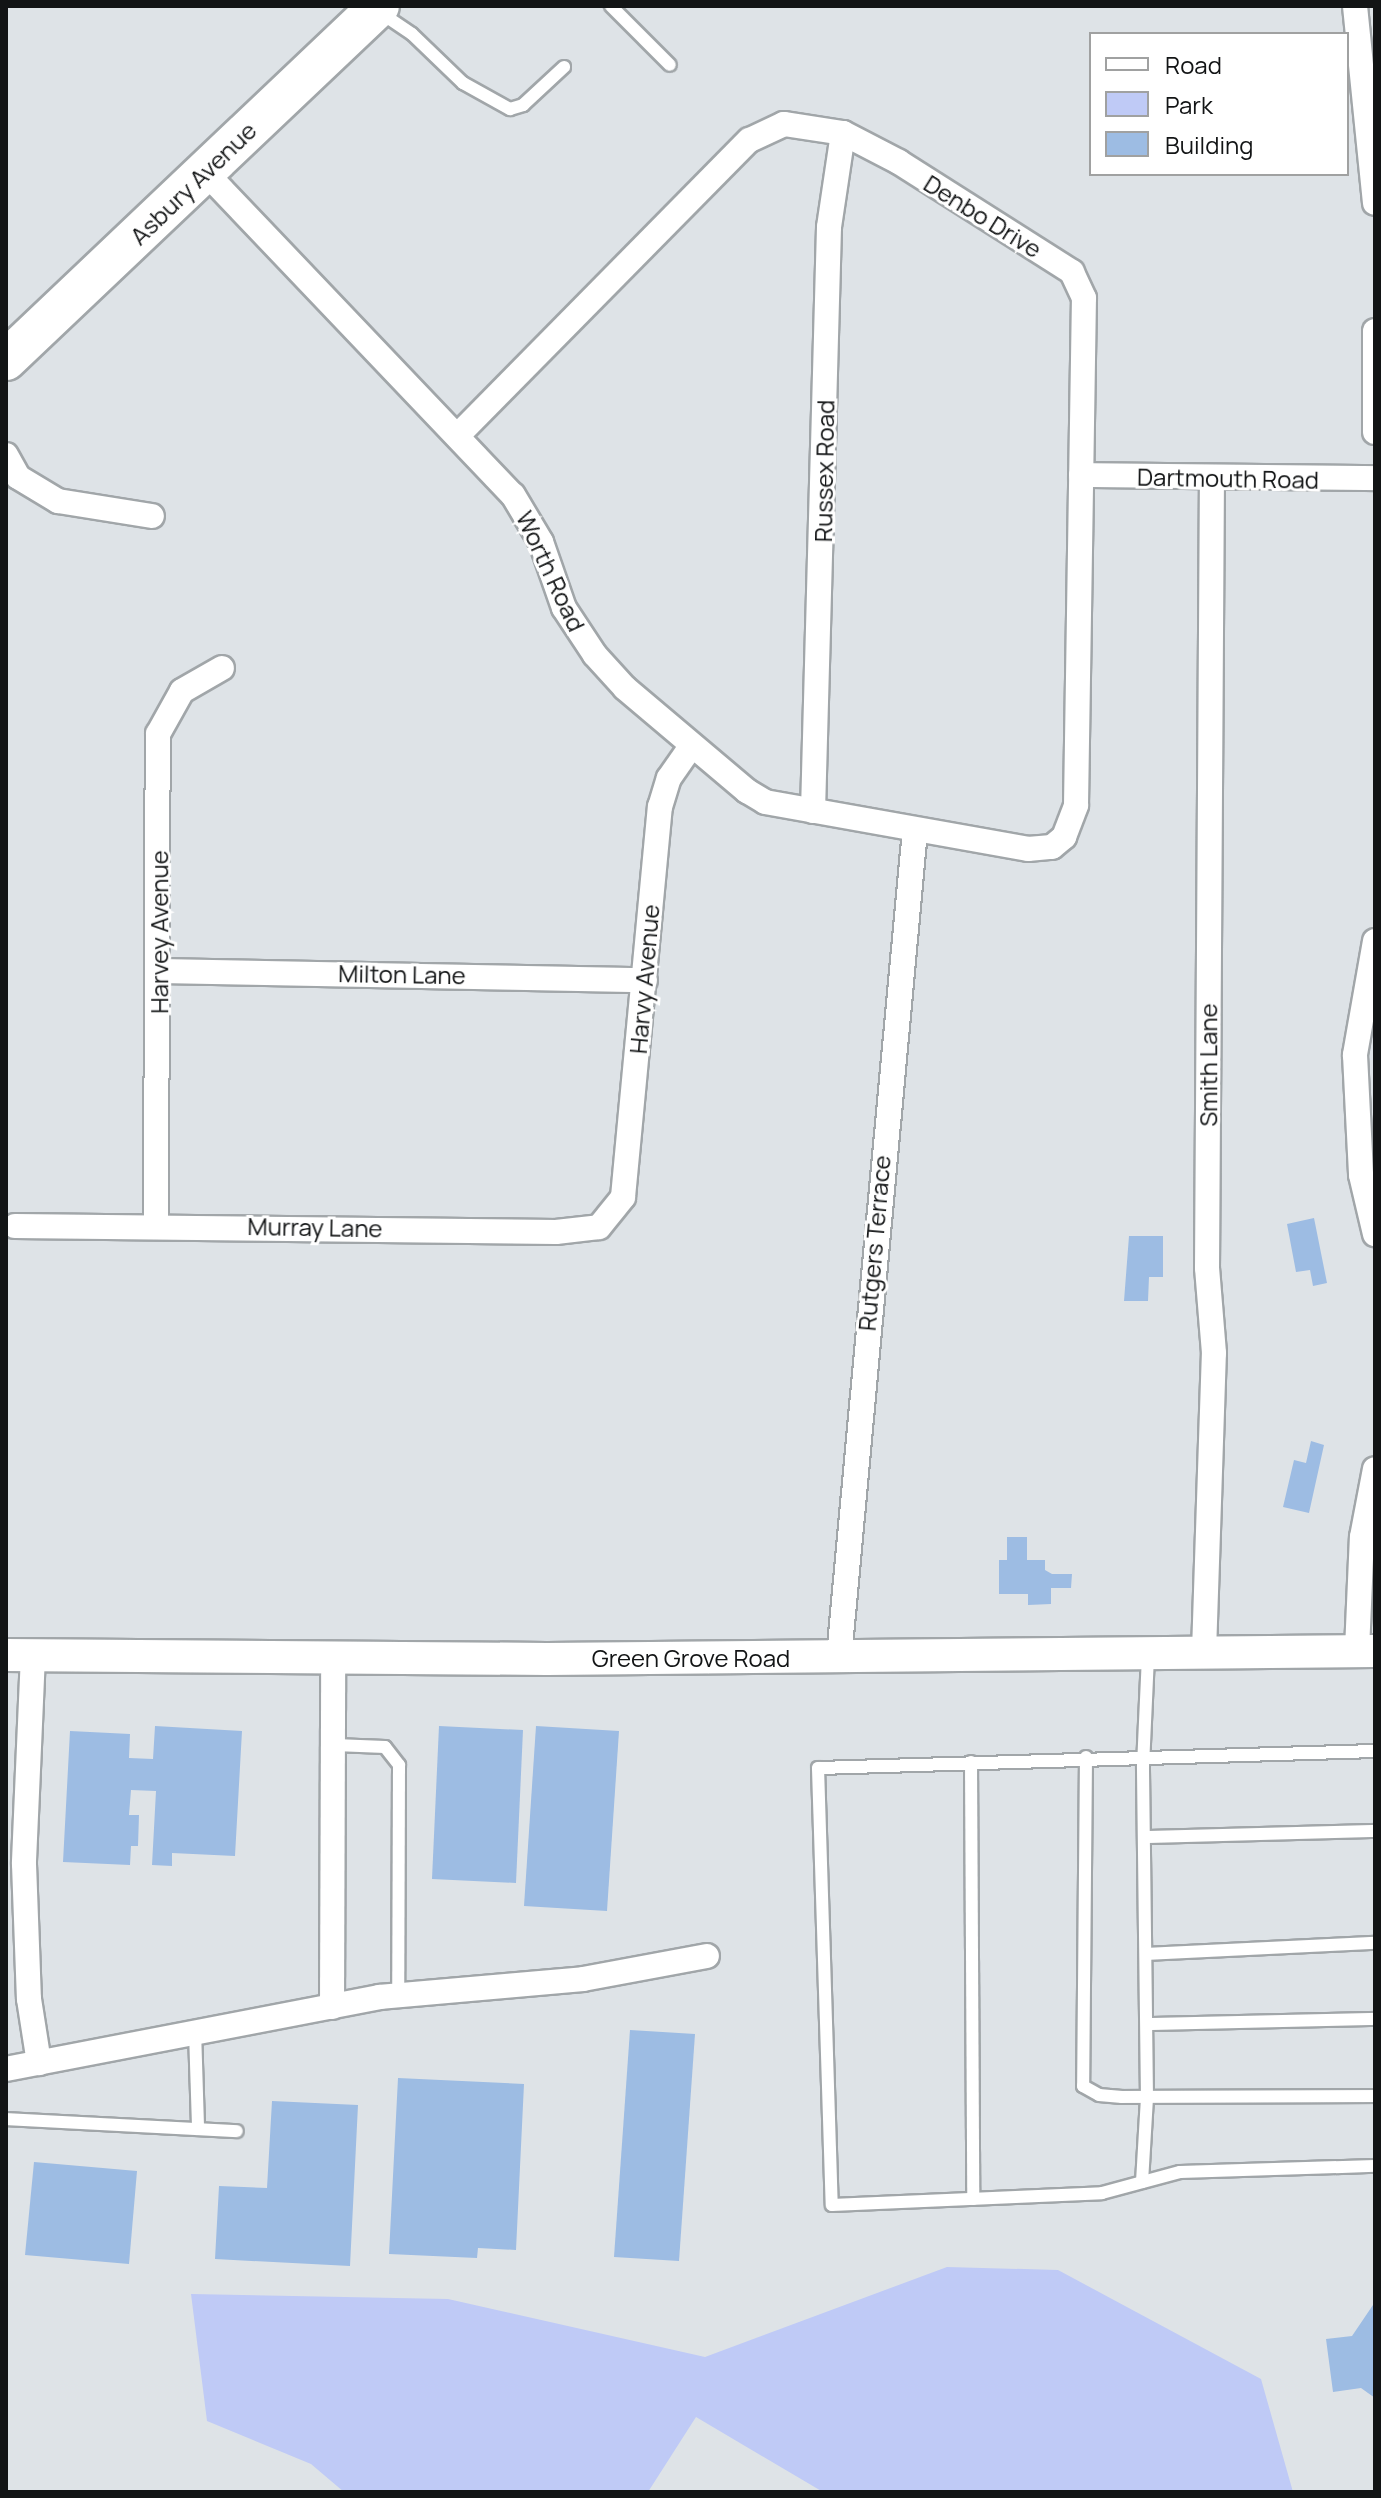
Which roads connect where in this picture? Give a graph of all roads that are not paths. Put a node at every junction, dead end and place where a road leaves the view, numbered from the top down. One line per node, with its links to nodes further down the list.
1 (611, 6): 4 (lane)
2 (1355, 6): 7 (street)
3 (377, 8): 5 (lane); 8 (main road, Asbury Avenue)
4 (670, 65)
5 (564, 67)
6 (843, 133): 13 (street, Denbo Drive); 15 (street, Denbo Drive); 21 (street, Russex Road)
7 (1364, 157): 9 (street)
8 (205, 172): 11 (main road, Asbury Avenue); 13 (street, Worth Road)
9 (1375, 203)
10 (1375, 331): 12 (street)
11 (6, 360)
12 (1375, 432)
13 (458, 435): 20 (street, Worth Road)
14 (6, 455): 18 (street)
15 (1081, 475): 16 (street, Dartmouth Road); 23 (street, Denbo Drive)
16 (1212, 478): 17 (street, Dartmouth Road); 33 (street, Smith Lane)
17 (1375, 478)
18 (152, 516)
19 (222, 668): 25 (street, Harvey Avenue)
20 (691, 746): 21 (street, Worth Road); 26 (street, Harvy Avenue)
21 (813, 811): 22 (street, Worth Road)
22 (915, 830): 23 (street, Worth Road); 36 (street, Rutgers Terrace)
23 (1064, 837)
24 (1375, 941): 30 (street)
25 (159, 971): 26 (street, Milton Lane); 29 (street, Harvey Avenue)
26 (645, 980): 27 (street, Harvy Avenue)
27 (611, 1217): 29 (street, Murray Lane)
28 (15, 1226): 29 (street, Murray Lane)
29 (156, 1226)
30 (1375, 1234)
31 (1375, 1469): 32 (street)
32 (1366, 1651): 33 (street, Green Grove Road)
33 (1204, 1652): 34 (street, Green Grove Road)
34 (1148, 1653): 36 (street, Green Grove Road); 40 (lane)
35 (20, 1655): 37 (street, Green Grove Road); 53 (street)
36 (839, 1657): 37 (street, Green Grove Road)
37 (333, 1658): 38 (street)
38 (335, 1745): 48 (lane); 49 (street)
39 (1375, 1751): 40 (lane)
40 (1147, 1754): 41 (lane); 44 (lane)
41 (1086, 1757): 42 (lane); 56 (lane)
42 (971, 1762): 62 (lane); 62 (lane)
43 (1375, 1831): 44 (lane)
44 (1145, 1837): 46 (lane)
45 (1375, 1943): 46 (lane)
46 (1146, 1954): 51 (lane)
47 (707, 1956): 48 (street)
48 (398, 1995): 49 (street)
49 (332, 2007): 52 (street)
50 (1375, 2019): 51 (lane)
51 (1147, 2024): 56 (lane)
52 (195, 2031): 53 (street); 58 (lane)
53 (39, 2063): 54 (street)
54 (6, 2069)
55 (1375, 2096): 56 (lane)
56 (1147, 2098): 61 (lane)
57 (6, 2119): 58 (lane)
58 (198, 2129): 59 (lane)
59 (237, 2131)
60 (1375, 2166): 61 (lane)
61 (1142, 2182): 62 (lane)
62 (973, 2199)

